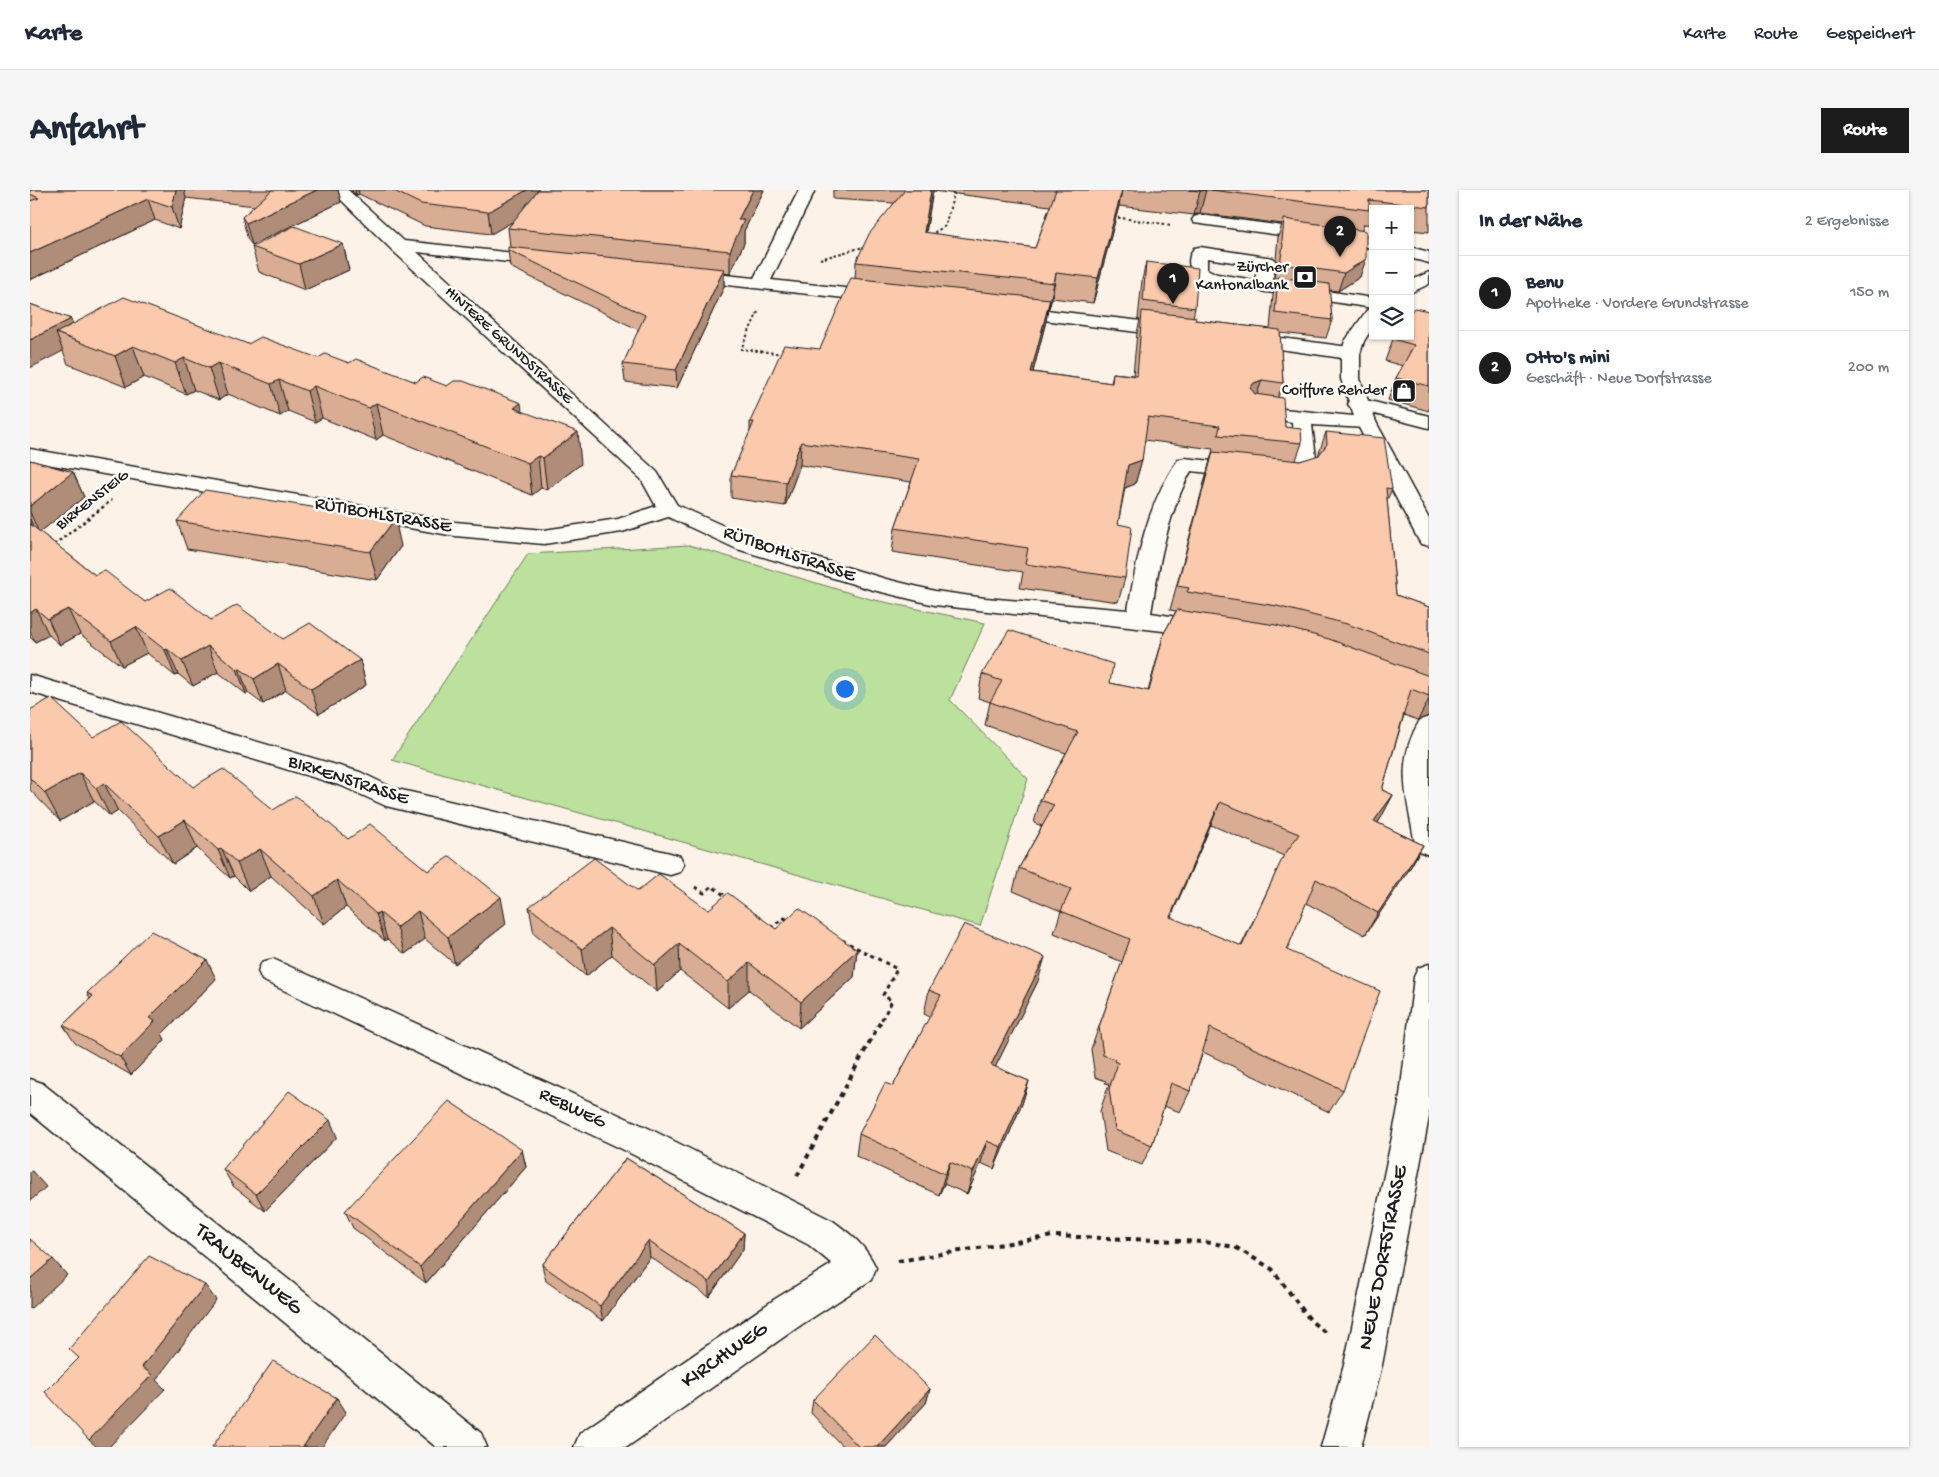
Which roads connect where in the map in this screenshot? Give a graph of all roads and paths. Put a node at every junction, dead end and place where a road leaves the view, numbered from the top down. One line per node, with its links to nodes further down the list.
1 (339, 190): 9 (street, HINTERE GRUNDSTRASSE)
2 (807, 190): 15 (street)
3 (955, 190): 6 (path)
4 (1115, 209): 5 (path)
5 (1200, 220): 7 (street)
6 (929, 236)
7 (1369, 242)
8 (875, 244): 15 (path)
9 (397, 245): 12 (street); 32 (street, HINTERE GRUNDSTRASSE)
10 (1414, 253): 11 (street)
11 (1429, 258)
12 (564, 263)
13 (672, 274): 15 (street)
14 (1429, 278): 17 (street)
15 (765, 279): 18 (street); 25 (path)
16 (1263, 286): 19 (street)
17 (1414, 286)
18 (896, 298)
19 (1369, 302)
20 (992, 309): 22 (street)
21 (1369, 319): 24 (street)
22 (1195, 333)
23 (1224, 337): 24 (street)
24 (1349, 352): 27 (street)
25 (789, 355)
26 (1264, 412): 28 (street)
27 (1362, 413): 28 (street); 29 (street); 33 (street)
28 (1301, 417): 35 (street)
29 (1429, 422)
30 (30, 454): 31 (street, RÜTIBOHLSTRASSE)
31 (145, 474): 32 (street, RÜTIBOHLSTRASSE); 34 (path, BIRKENSTEIG)
32 (669, 509): 35 (street, RÜTIBOHLSTRASSE)
33 (1429, 539)
34 (53, 546)
35 (1138, 619): 36 (street, RÜTIBOHLSTRASSE)
36 (1232, 632)
37 (30, 683): 40 (street, BIRKENSTRASSE)
38 (1429, 726): 39 (street)
39 (1429, 844)
40 (670, 864)
41 (690, 884): 42 (path)
42 (733, 902)
43 (792, 921): 44 (path)
44 (762, 923)
45 (833, 936): 49 (path)
46 (274, 971): 50 (street, REBWEG)
47 (1429, 977): 51 (street, NEUE DORFSTRASSE)
48 (30, 1093): 52 (street, TRAUBENWEG)
49 (795, 1181)
50 (858, 1268): 51 (path); 53 (street, KIRCHWEG)
51 (1363, 1365): 54 (street, NEUE DORFSTRASSE)
52 (467, 1447)
53 (594, 1447)
54 (1342, 1447)

